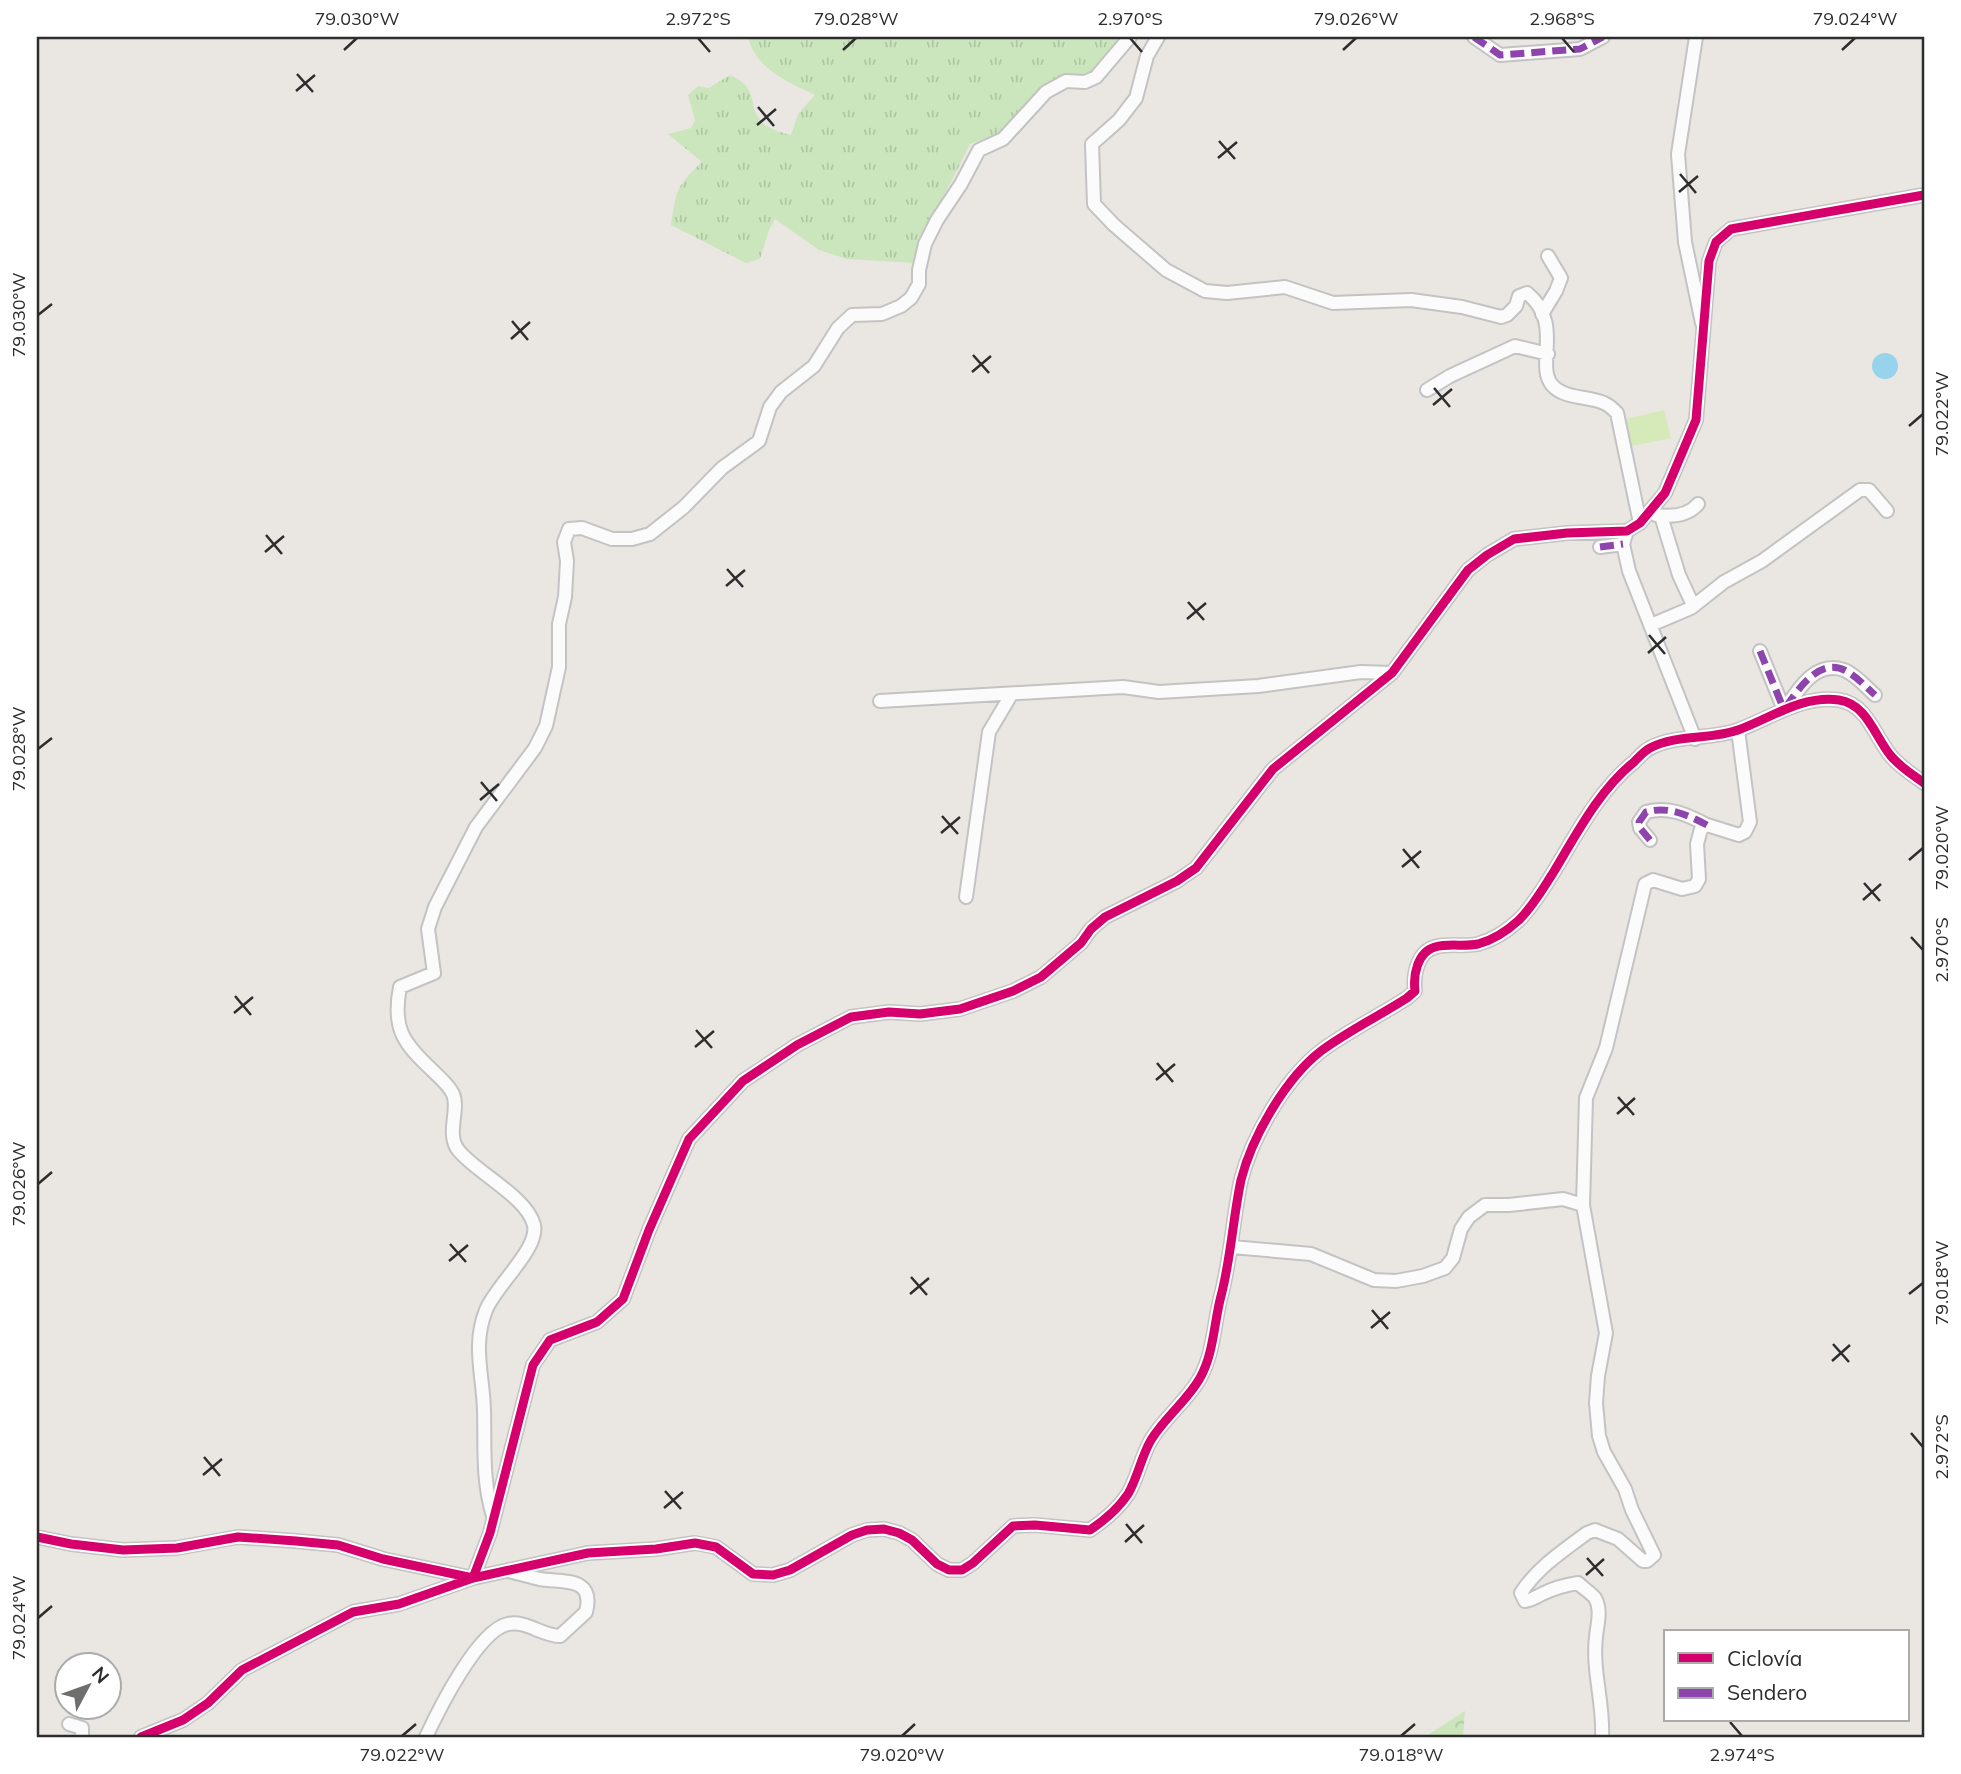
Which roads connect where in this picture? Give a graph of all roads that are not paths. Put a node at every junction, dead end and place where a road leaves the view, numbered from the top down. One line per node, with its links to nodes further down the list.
1 (1130, 37): 33 (street)
2 (1158, 37): 8 (street)
3 (1474, 37): 4 (street)
4 (1603, 37)
5 (1696, 37): 9 (street)
6 (1924, 195): 9 (street)
7 (1548, 256): 8 (street)
8 (1542, 314): 10 (street)
9 (1704, 330): 14 (street)
10 (1548, 354): 11 (street); 14 (street)
11 (1427, 390)
12 (1698, 504): 14 (street)
13 (1887, 511): 18 (street)
14 (1650, 518): 15 (street); 17 (street)
15 (1625, 538): 16 (street); 18 (street); 20 (street)
16 (1600, 547)
17 (1692, 603)
18 (1651, 625): 26 (street)
19 (1760, 651): 24 (street)
20 (1392, 673): 21 (street); 33 (street)
21 (1011, 695): 23 (street); 30 (street)
22 (1875, 695): 24 (street)
23 (880, 701)
24 (1784, 710): 25 (street); 27 (street)
25 (1738, 730): 26 (street); 28 (street)
26 (1695, 738): 32 (street)
27 (1924, 783)
28 (1707, 825): 29 (street); 31 (street)
29 (1650, 840)
30 (966, 897)
31 (1583, 1205): 32 (street); 41 (street)
32 (1232, 1247): 35 (street)
33 (493, 1516): 36 (street)
34 (37, 1537): 36 (street)
35 (508, 1571): 36 (street); 40 (street)
36 (473, 1578): 39 (street)
37 (69, 1724): 38 (street)
38 (82, 1737)
39 (141, 1737)
40 (426, 1737)
41 (1601, 1737)

